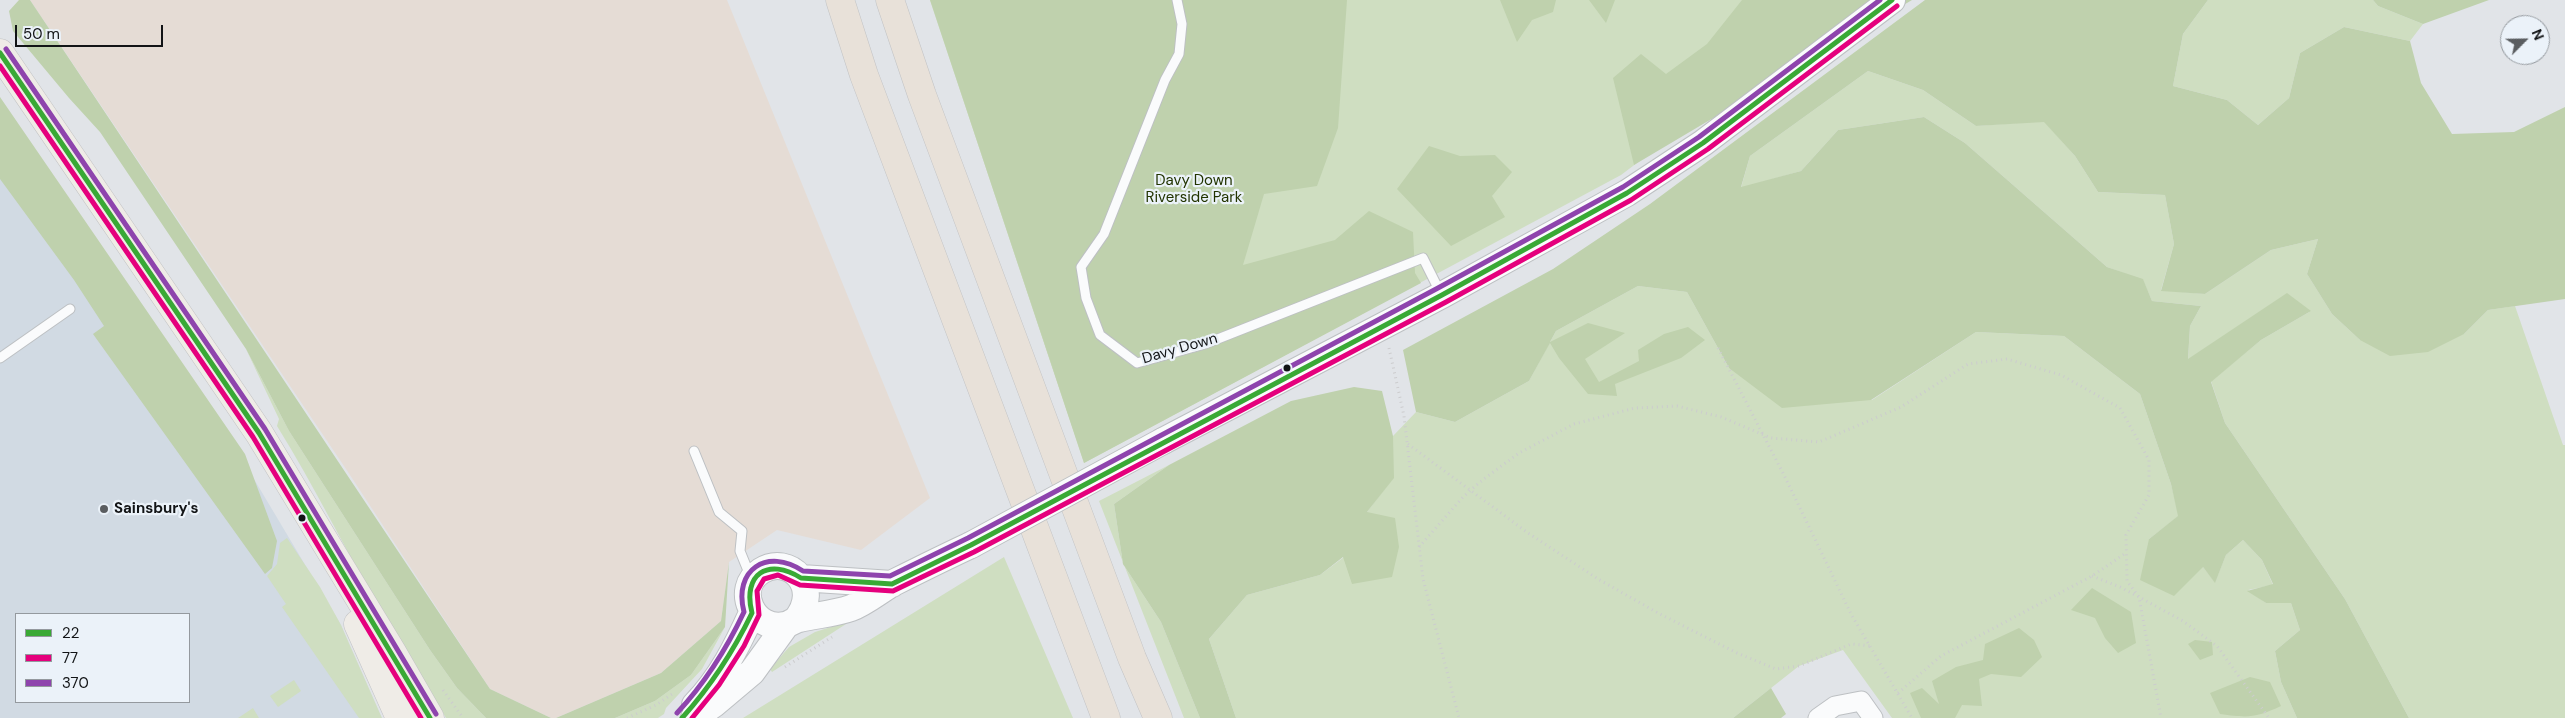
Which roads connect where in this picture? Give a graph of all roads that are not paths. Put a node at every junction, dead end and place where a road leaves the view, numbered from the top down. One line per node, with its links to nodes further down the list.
1 (840, 0): 20 (highway)
2 (890, 0): 21 (highway)
3 (1177, 0): 6 (lane, Davy Down)
4 (1892, 0): 6 (main road)
5 (0, 53): 10 (main road)
6 (1442, 295): 13 (main road, bridge)
7 (70, 308): 8 (lane)
8 (0, 358)
9 (694, 451): 12 (lane)
10 (319, 534): 16 (main road); 17 (main road)
11 (801, 578): 12 (main road); 13 (main road); 15 (main road)
12 (752, 580): 14 (main road)
13 (892, 584): 15 (main road)
14 (752, 612): 15 (main road); 18 (main road)
15 (791, 622): 19 (main road)
16 (400, 718)
17 (430, 718)
18 (682, 718)
19 (694, 718)
20 (1106, 718)
21 (1158, 718)
22 (1818, 718): 23 (street)
23 (1873, 718)

